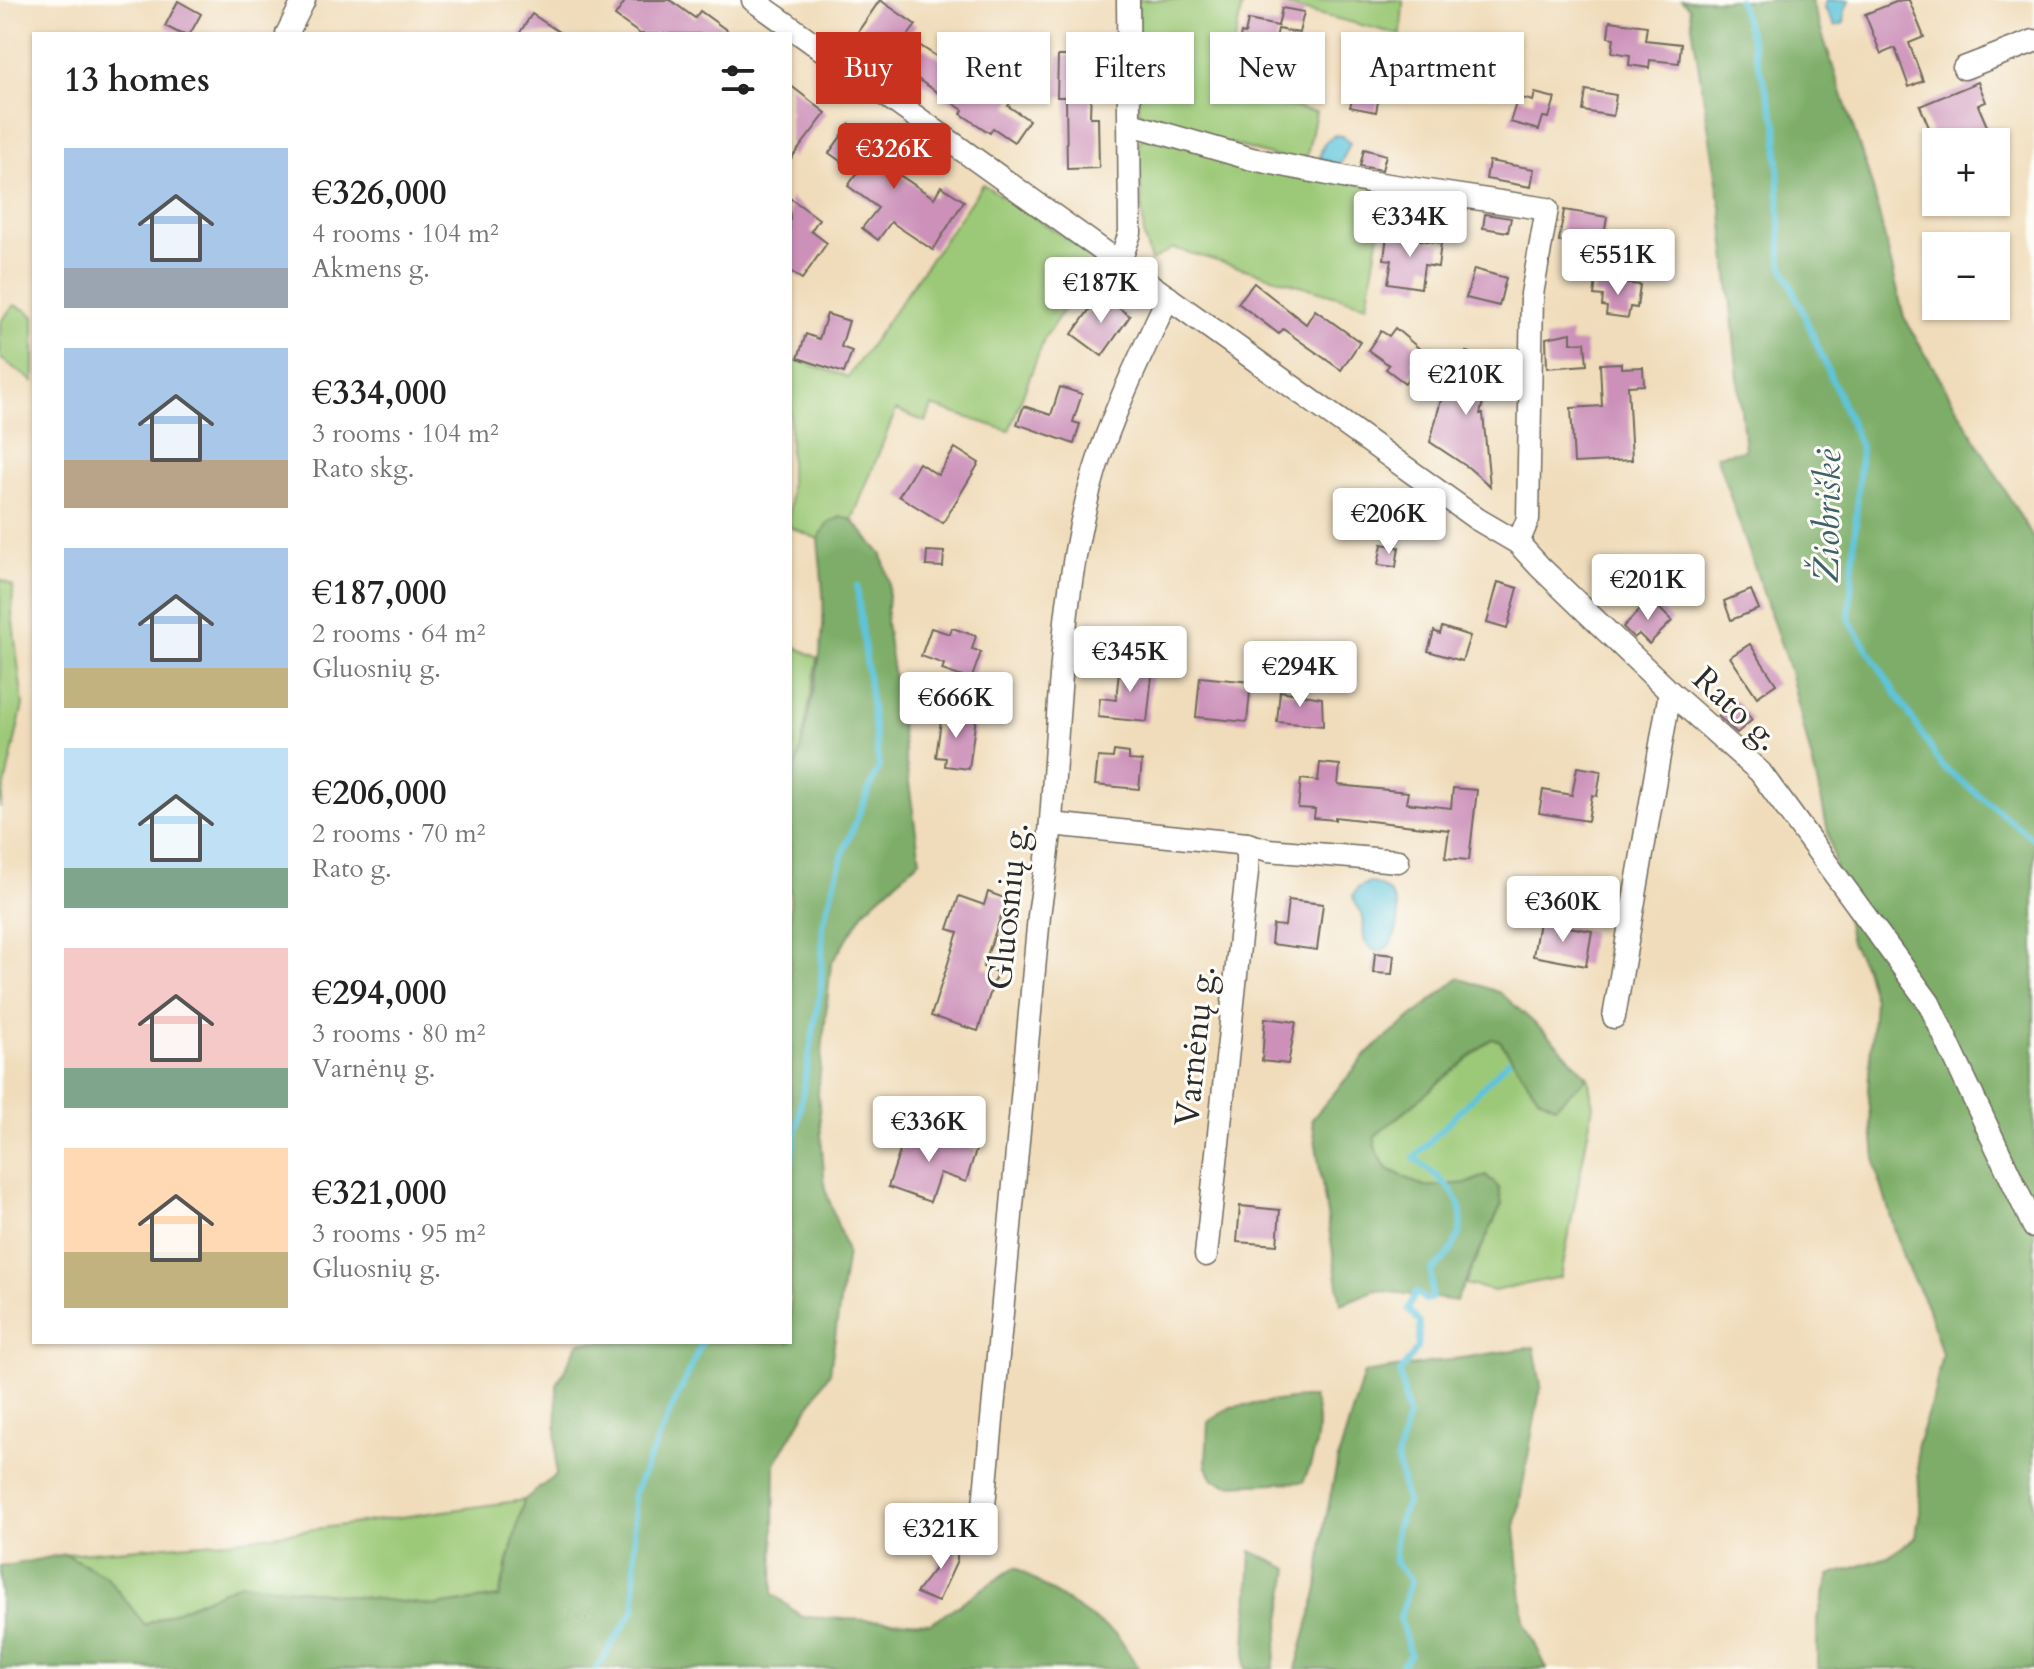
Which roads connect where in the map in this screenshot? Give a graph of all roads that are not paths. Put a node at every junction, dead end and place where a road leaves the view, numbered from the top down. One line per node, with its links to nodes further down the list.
1 (304, 0): 4 (street)
2 (753, 0): 8 (street, Rato g.)
3 (1128, 0): 7 (street)
4 (288, 32)
5 (2034, 41): 6 (street)
6 (1964, 68)
7 (1131, 124): 8 (street); 10 (street)
8 (1119, 264): 9 (street, Rato g.)
9 (1168, 297): 10 (street, Rato g.); 12 (street, Gluosnių g.)
10 (1518, 543): 11 (street, Rato g.)
11 (1670, 692): 15 (street); 16 (street, Rato g.)
12 (1051, 824): 13 (street); 18 (street, Gluosnių g.)
13 (1247, 844): 14 (street); 17 (street, Varnėnų g.)
14 (1398, 861)
15 (1614, 1017)
16 (2034, 1227)
17 (1206, 1255)
18 (981, 1538)

